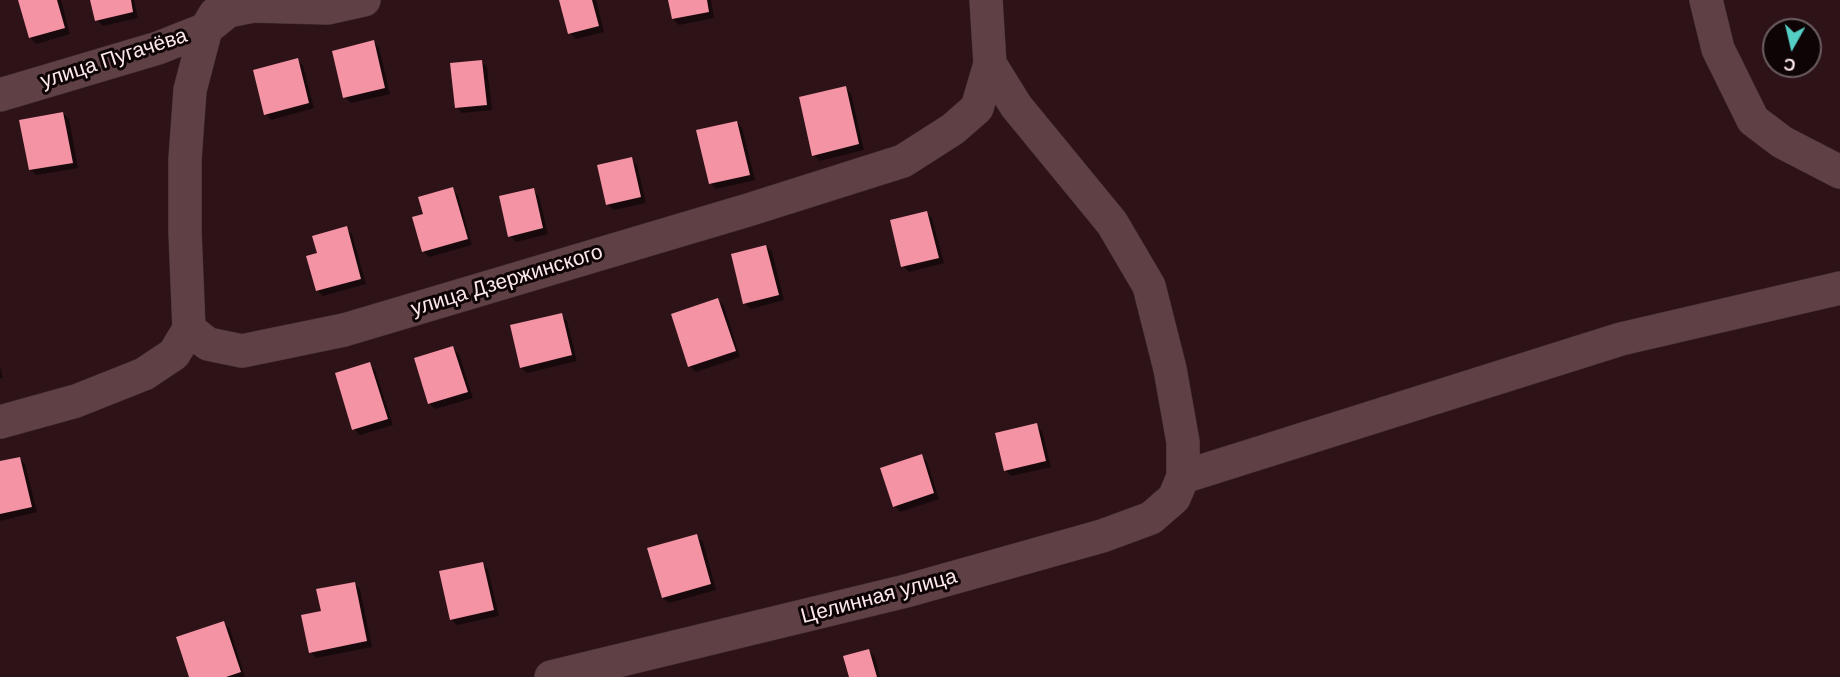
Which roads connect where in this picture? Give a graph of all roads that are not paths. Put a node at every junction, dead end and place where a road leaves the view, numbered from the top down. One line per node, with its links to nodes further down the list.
1 (223, 0): 6 (street)
2 (364, 0): 5 (street, улица Пугачёва)
3 (986, 0): 7 (street)
4 (1706, 0): 9 (street)
5 (274, 4): 6 (street, улица Пугачёва)
6 (206, 29): 8 (street, улица Пугачёва); 11 (street)
7 (990, 64): 11 (street, улица Дзержинского); 13 (street)
8 (0, 94)
9 (1840, 172)
10 (1840, 288): 13 (street)
11 (189, 328): 12 (street)
12 (0, 423)
13 (1183, 477): 14 (street, Целинная улица)
14 (551, 677)

